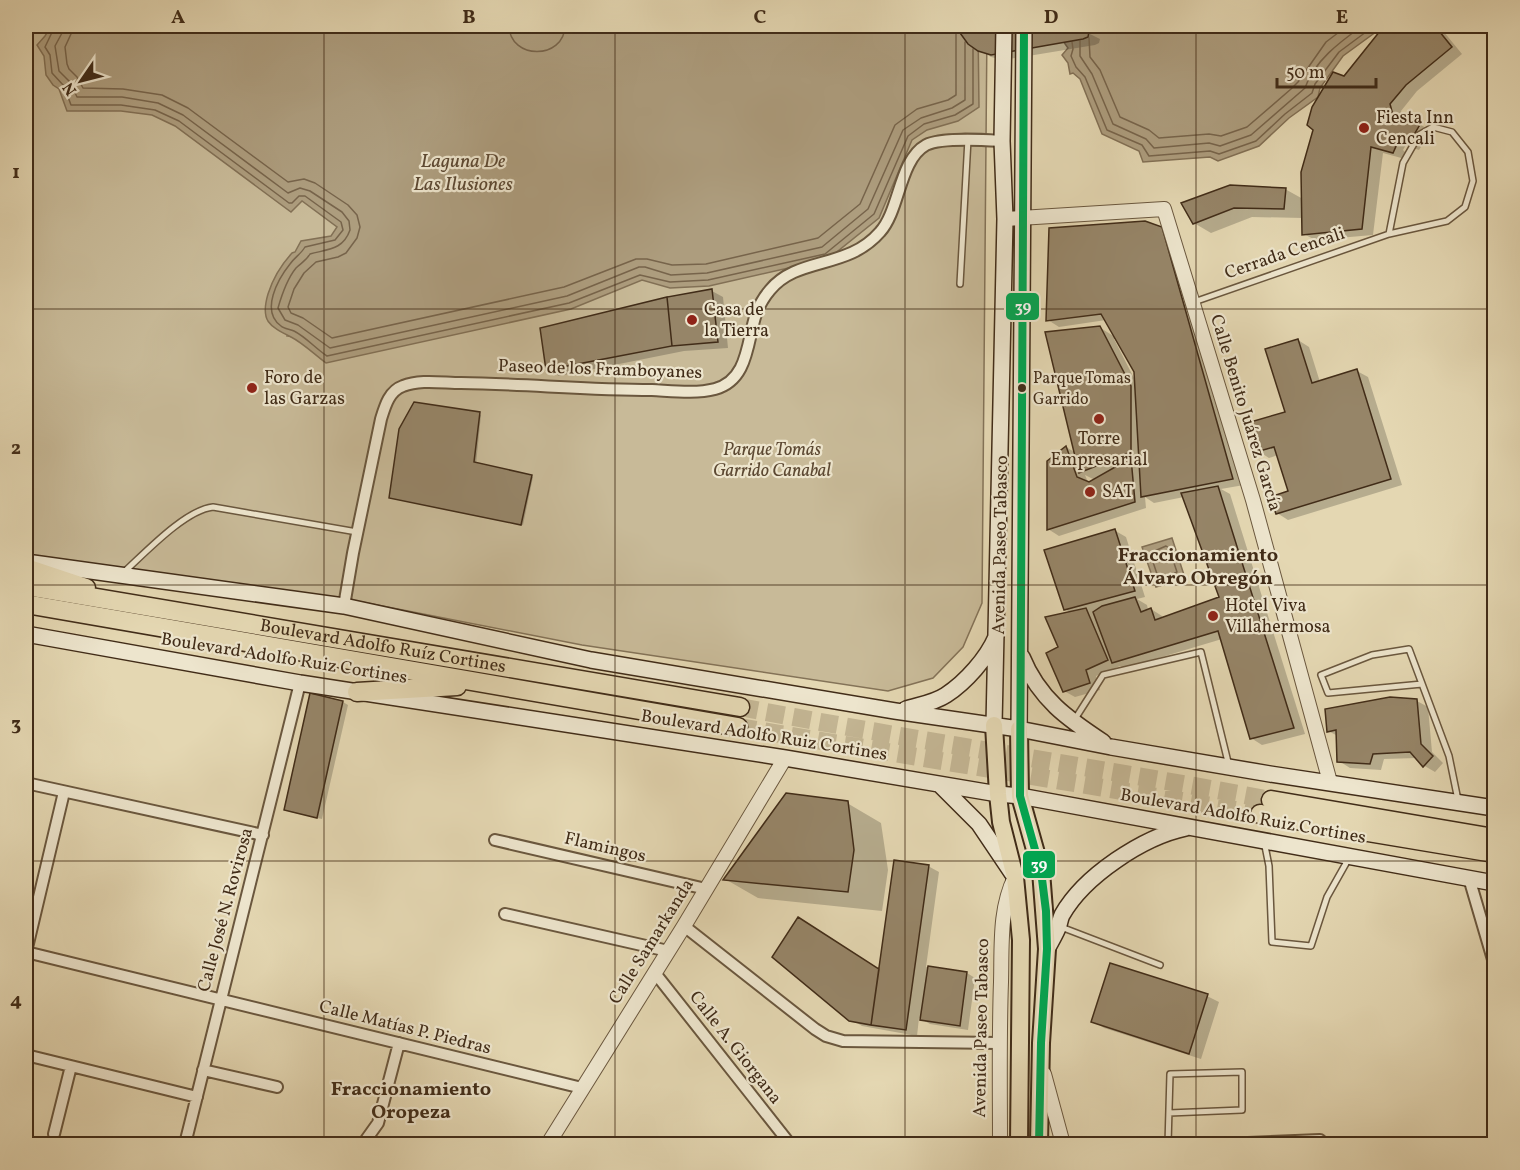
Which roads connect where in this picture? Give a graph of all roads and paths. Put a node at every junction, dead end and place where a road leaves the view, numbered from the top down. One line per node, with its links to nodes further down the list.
1 (1004, 26): 4 (main road, Avenida Paseo Tabasco)
2 (1024, 26): 6 (main road, Avenida Paseo Tabasco)
3 (968, 139): 4 (street, Paseo de los Framboyanes); 8 (lane); 10 (street, Paseo de los Framboyanes)
4 (1002, 141): 5 (main road, Avenida Paseo Tabasco)
5 (1005, 219): 6 (street, Calle Benito Juárez García); 19 (main road, Avenida Paseo Tabasco)
6 (1024, 219): 9 (street, Calle Benito Juárez García); 20 (main road, Avenida Paseo Tabasco)
7 (1389, 234): 7 (lane, Cerrada Cencali); 9 (lane, Cerrada Cencali)
8 (960, 284)
9 (1192, 303): 34 (street, Calle Benito Juárez García)
10 (357, 532): 13 (lane); 17 (street, Paseo de los Framboyanes)
11 (26, 562): 13 (main road)
12 (26, 568): 16 (highway)
13 (121, 574): 17 (main road)
14 (26, 586): 16 (highway, Boulevard Adolfo Ruíz Cortines)
15 (26, 604): 22 (highway, Boulevard Adolfo Ruíz Cortines)
16 (142, 606): 25 (highway, Boulevard Adolfo Ruíz Cortines)
17 (344, 606): 26 (main road)
18 (26, 634): 21 (main road, Boulevard Adolfo Ruiz Cortines)
19 (997, 634): 26 (main road); 28 (main road, Avenida Paseo Tabasco)
20 (1020, 651): 27 (main road); 30 (main road, Avenida Paseo Tabasco)
21 (300, 683): 24 (main road, Boulevard Adolfo Ruiz Cortines); 43 (street, Calle José N. Rovirosa)
22 (489, 684): 24 (highway); 29 (highway, Boulevard Adolfo Ruíz Cortines)
23 (1422, 684): 23 (lane); 40 (lane)
24 (357, 692): 32 (main road, Boulevard Adolfo Ruiz Cortines)
25 (740, 707)
26 (895, 711): 28 (main road)
27 (1073, 722): 31 (main road); 33 (lane)
28 (994, 725): 30 (main road); 38 (main road, Avenida Paseo Tabasco)
29 (738, 727)
30 (1019, 729): 31 (main road); 39 (main road, Avenida Paseo Tabasco)
31 (1111, 747): 33 (main road)
32 (785, 758): 36 (main road, Boulevard Adolfo Ruiz Cortines); 54 (street, Calle Samarkanda)
33 (1229, 767): 34 (main road)
34 (1330, 782): 40 (main road)
35 (26, 783): 37 (street)
36 (940, 785): 38 (main road, Boulevard Adolfo Ruiz Cortines); 51 (main road)
37 (64, 792): 43 (street); 61 (street)
38 (998, 794): 39 (main road, Boulevard Adolfo Ruiz Cortines); 51 (main road, Avenida Paseo Tabasco)
39 (1020, 796): 42 (main road, Boulevard Adolfo Ruiz Cortines); 55 (main road, Avenida Paseo Tabasco)
40 (1458, 801): 41 (main road)
41 (1494, 808)
42 (1190, 828): 46 (main road, Boulevard Adolfo Ruiz Cortines); 58 (main road)
43 (263, 836): 65 (street, Calle José N. Rovirosa)
44 (1494, 838): 47 (highway)
45 (495, 840): 54 (street, Flamingos)
46 (1263, 841): 49 (main road, Boulevard Adolfo Ruiz Cortines); 49 (lane)
47 (1463, 848): 48 (highway); 50 (highway)
48 (1494, 853)
49 (1349, 856): 52 (main road, Boulevard Adolfo Ruiz Cortines)
50 (1494, 862)
51 (1015, 877): 66 (street, Avenida Paseo Tabasco); 83 (main road, Avenida Paseo Tabasco)
52 (1469, 878): 53 (main road, Boulevard Adolfo Ruiz Cortines); 62 (street)
53 (1494, 883)
54 (706, 889): 57 (street, Calle Samarkanda)
55 (1046, 911): 58 (lane); 59 (main road, Avenida Paseo Tabasco)
56 (505, 914): 60 (street)
57 (684, 927): 60 (street, Calle Samarkanda); 66 (street)
58 (1059, 927): 59 (main road); 63 (lane)
59 (1047, 949): 69 (main road, Avenida Paseo Tabasco)
60 (668, 951): 64 (street, Calle Samarkanda)
61 (26, 952): 65 (street, Calle Matías P. Piedras)
62 (1494, 963)
63 (1160, 965)
64 (655, 972): 73 (street, Calle Samarkanda); 81 (street, Calle A. Giorgana)
65 (220, 1000): 67 (street, Calle Matías P. Piedras); 71 (street, Calle José N. Rovirosa)
66 (999, 1042): 82 (street, Avenida Paseo Tabasco)
67 (399, 1043): 73 (street, Calle Matías P. Piedras); 79 (street)
68 (26, 1055): 70 (street)
69 (1041, 1062): 84 (main road, Avenida Paseo Tabasco); 85 (street, Avenida Paseo Tabasco)
70 (70, 1066): 74 (street); 76 (street)
71 (203, 1070): 72 (street); 74 (street, Calle José N. Rovirosa)
72 (277, 1087)
73 (582, 1089): 80 (street, Calle Samarkanda)
74 (197, 1097): 78 (street, Calle José N. Rovirosa)
75 (1169, 1113): 75 (lane); 86 (lane)
76 (54, 1134)
77 (1271, 1143): 87 (street); 88 (street)
78 (185, 1144)
79 (363, 1144)
80 (548, 1144)
81 (789, 1144)
82 (1000, 1144)
83 (1019, 1144)
84 (1039, 1144)
85 (1063, 1144)
86 (1168, 1144)
87 (1222, 1144)
88 (1324, 1144)

